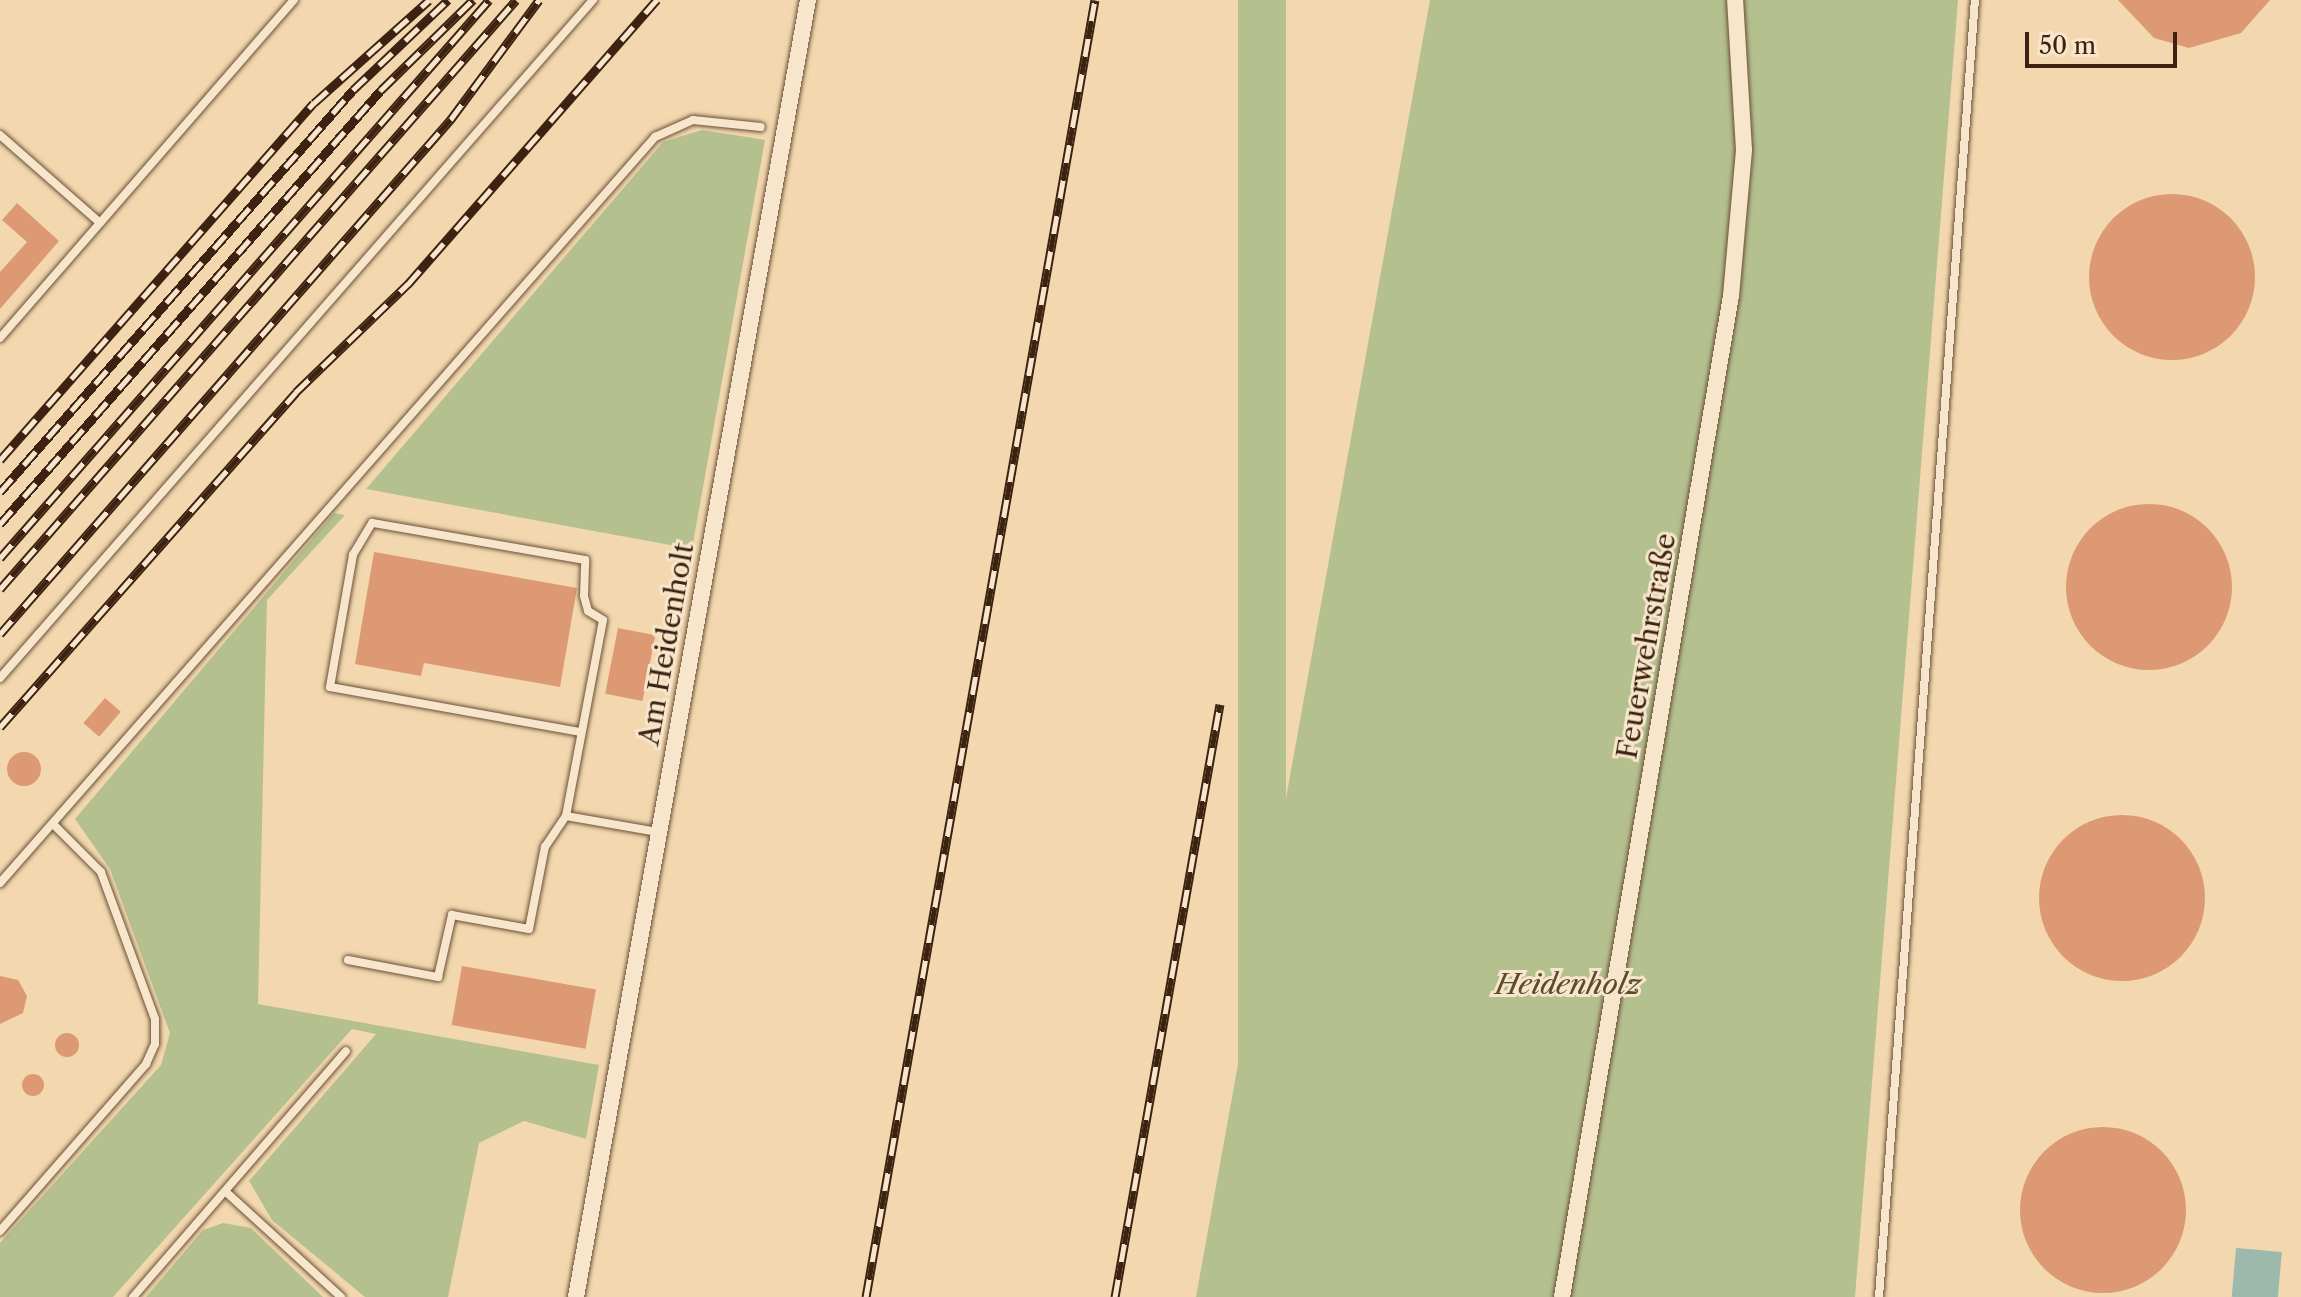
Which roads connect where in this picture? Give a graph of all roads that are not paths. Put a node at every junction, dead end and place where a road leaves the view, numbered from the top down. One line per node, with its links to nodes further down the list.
1 (294, 0): 8 (lane)
2 (593, 0): 10 (lane)
3 (808, 0): 14 (street, Am Heidenholt)
4 (1735, 0): 23 (street, Feuerwehrstraße)
5 (1975, 0): 24 (lane)
6 (761, 127): 13 (lane)
7 (0, 135): 8 (lane)
8 (100, 223): 9 (lane)
9 (0, 338)
10 (0, 678)
11 (581, 732): 11 (lane); 12 (lane)
12 (566, 816): 14 (lane); 16 (lane)
13 (53, 824): 15 (lane); 19 (lane)
14 (658, 832): 22 (street, Am Heidenholt)
15 (0, 883)
16 (348, 960)
17 (346, 1051): 18 (lane)
18 (226, 1192): 20 (lane); 21 (lane)
19 (0, 1231)
20 (133, 1297)
21 (341, 1297)
22 (576, 1297)
23 (1562, 1297)
24 (1879, 1297)

